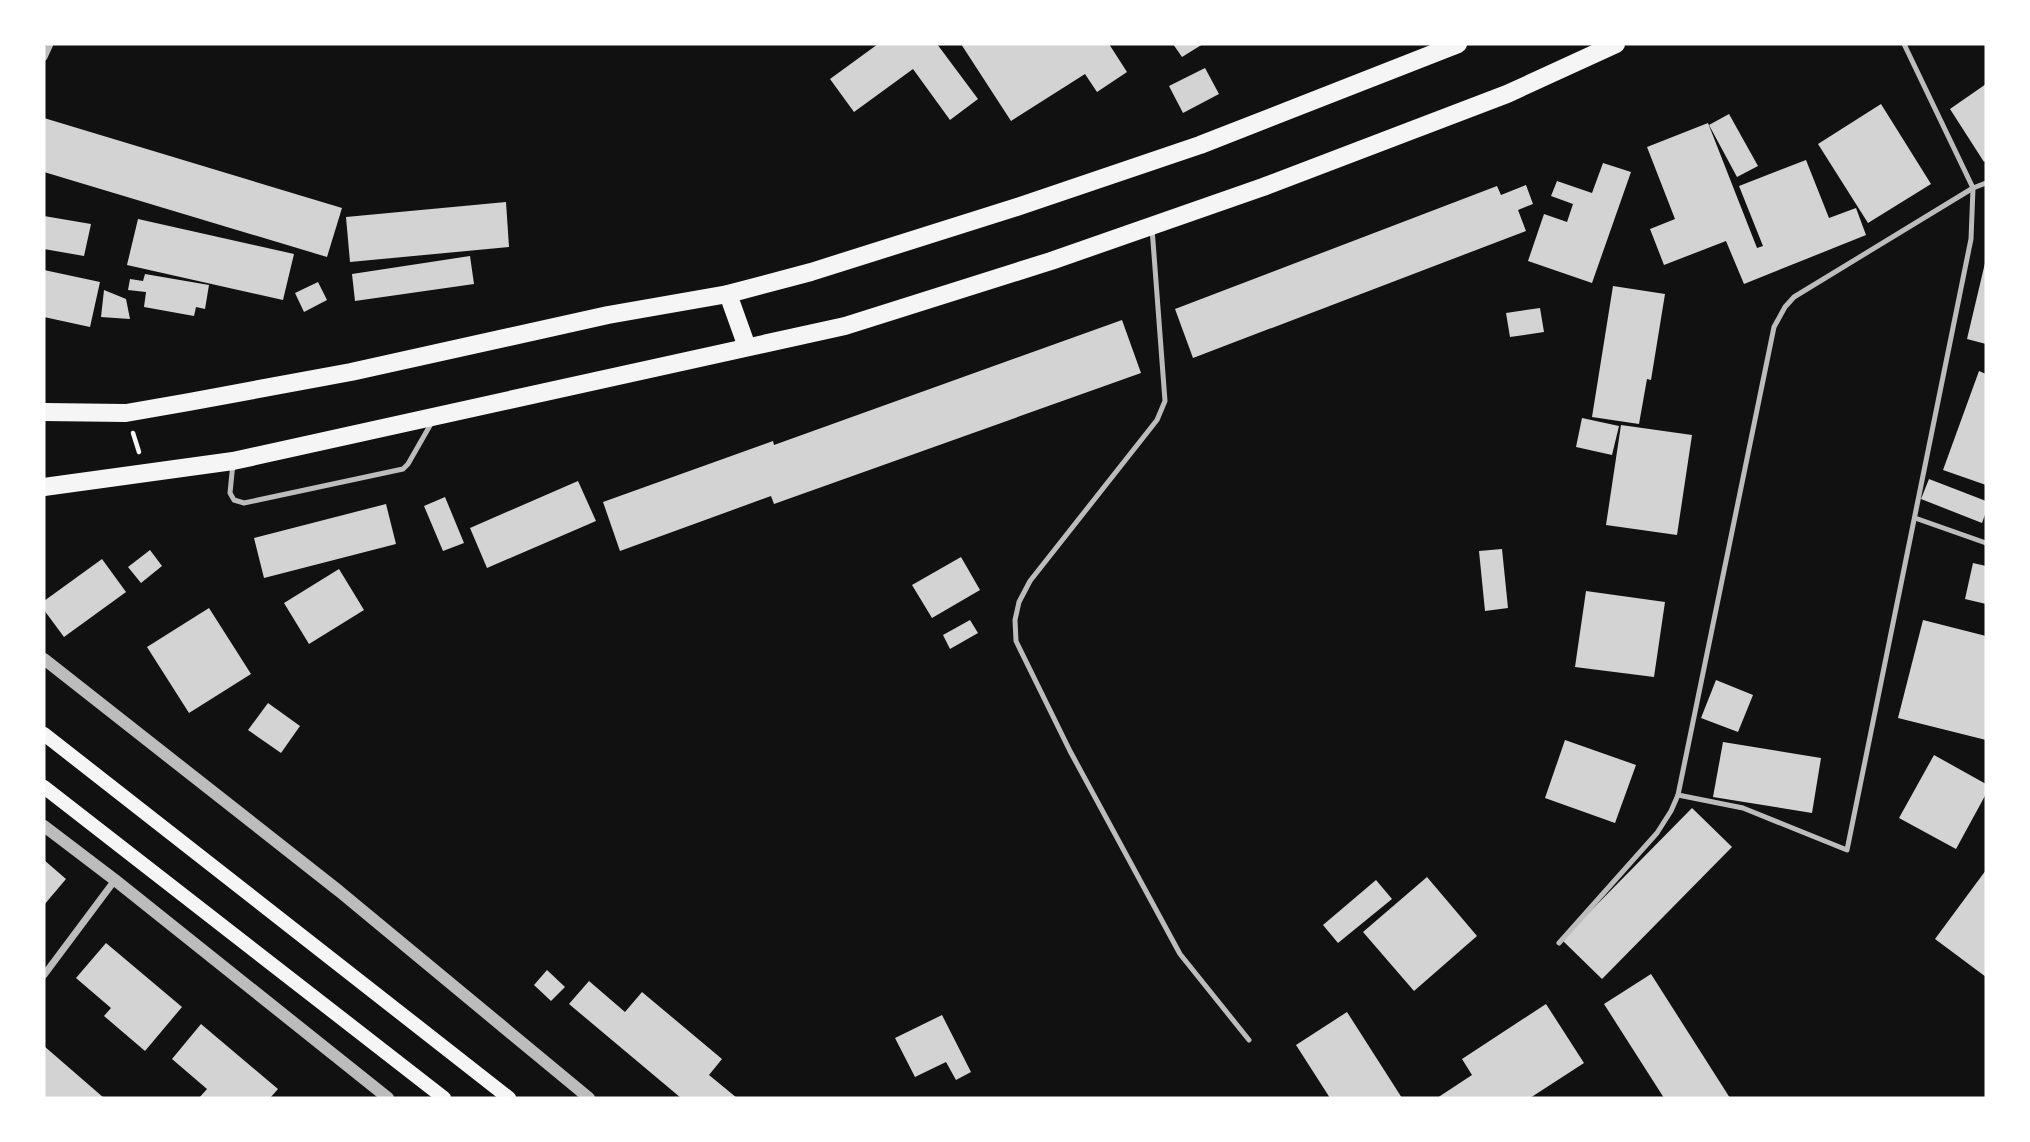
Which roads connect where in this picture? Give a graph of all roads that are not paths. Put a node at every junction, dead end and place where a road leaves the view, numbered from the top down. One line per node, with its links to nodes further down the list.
1 (50, 44): 5 (street)
2 (1458, 44): 9 (main road)
3 (1616, 44): 8 (main road)
4 (1903, 44): 7 (lane)
5 (44, 57)
6 (1986, 183): 7 (lane)
7 (1973, 188): 15 (lane); 20 (lane)
8 (1152, 225): 10 (main road); 25 (lane)
9 (728, 294): 10 (main road); 11 (main road)
10 (747, 347): 12 (main road)
11 (44, 412)
12 (436, 416): 13 (main road); 13 (lane)
13 (233, 461): 14 (main road)
14 (44, 488)
15 (1915, 518): 16 (lane); 20 (lane)
16 (1986, 543)
17 (44, 659): 29 (street)
18 (44, 734): 28 (main road)
19 (44, 787): 27 (main road)
20 (1678, 795): 23 (lane)
21 (44, 826): 22 (street)
22 (115, 880): 24 (street); 26 (street)
23 (1559, 943)
24 (44, 975)
25 (1249, 1040)
26 (388, 1098)
27 (444, 1098)
28 (509, 1098)
29 (589, 1098)

